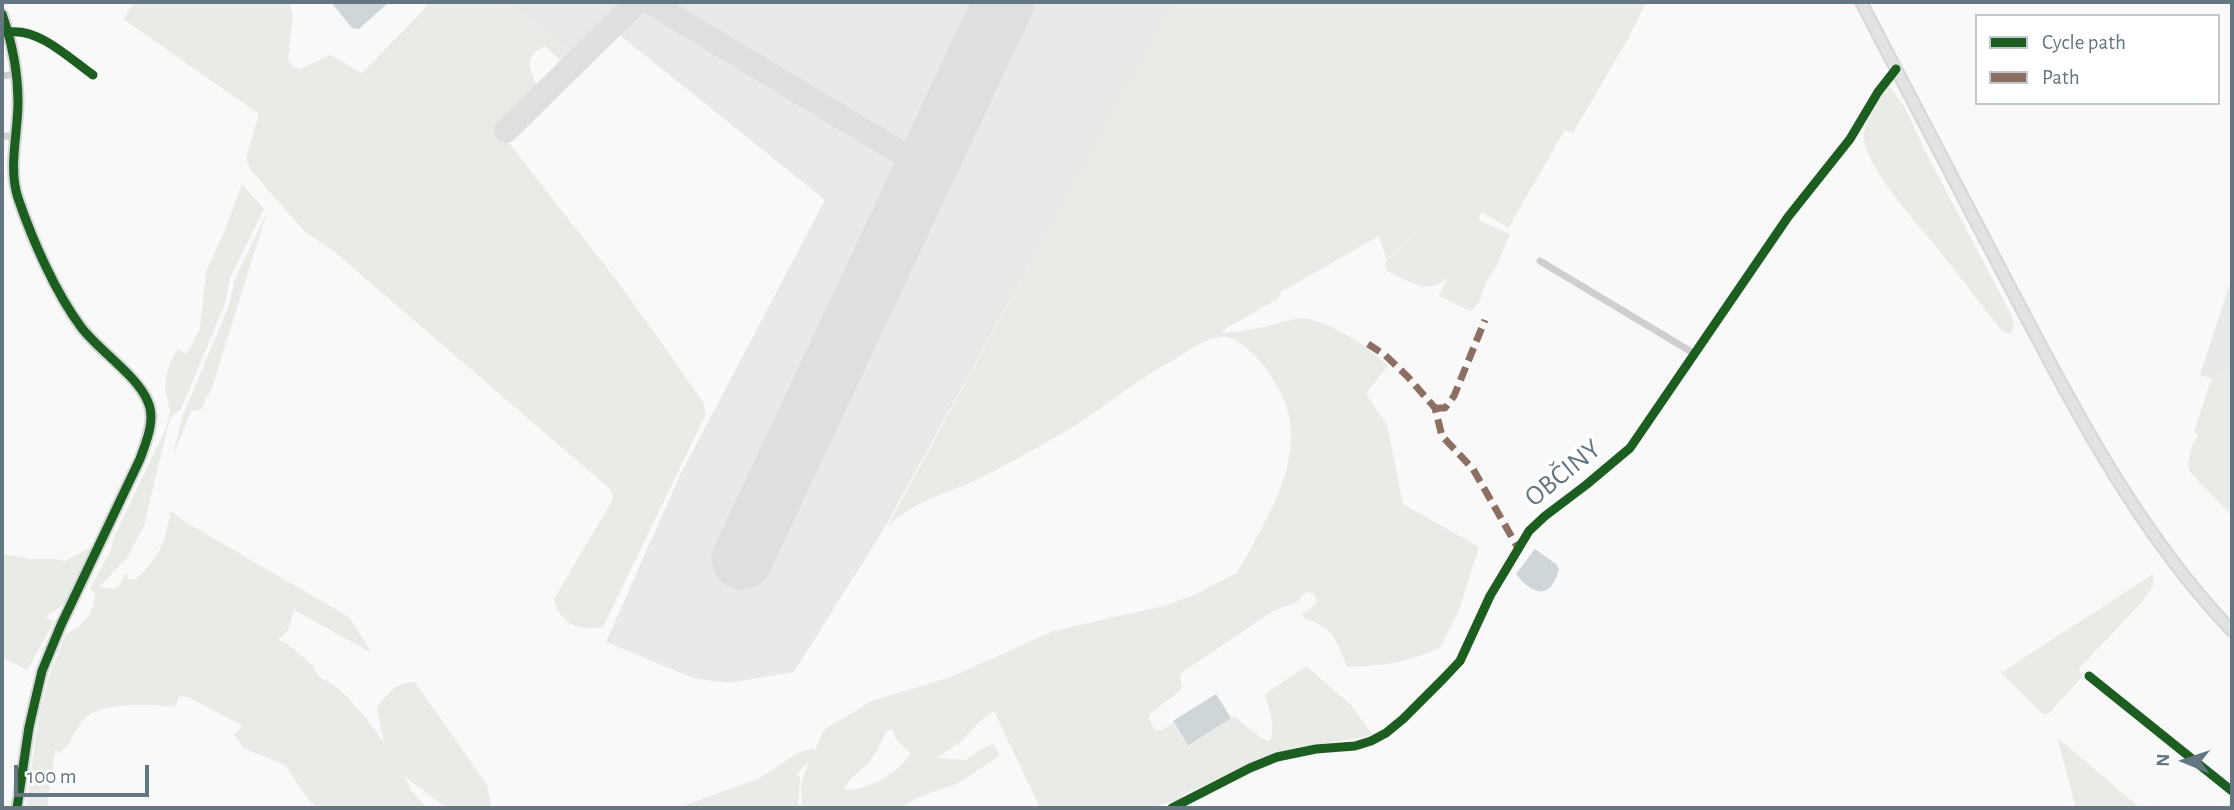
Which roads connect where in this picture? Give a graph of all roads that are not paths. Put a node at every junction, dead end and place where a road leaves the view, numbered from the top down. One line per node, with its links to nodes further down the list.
1 (1861, 2): 4 (main road)
2 (2, 14): 3 (street)
3 (9, 32): 5 (street); 6 (street)
4 (1896, 69): 11 (street, OBČINY); 12 (main road)
5 (17, 74): 7 (street); 9 (street)
6 (93, 75)
7 (2, 76)
8 (2, 136): 9 (street)
9 (16, 136): 15 (street)
10 (1540, 261): 11 (street)
11 (1695, 354): 16 (street, OBČINY)
12 (2232, 631)
13 (2089, 676): 14 (street)
14 (2232, 791)
15 (17, 808)
16 (1172, 808)

